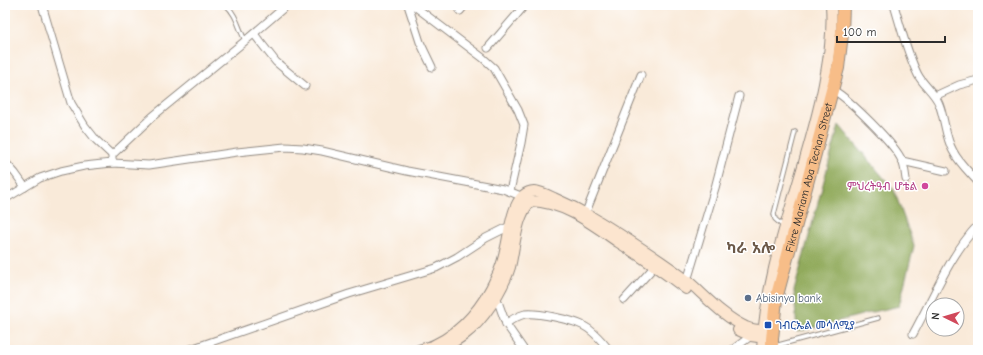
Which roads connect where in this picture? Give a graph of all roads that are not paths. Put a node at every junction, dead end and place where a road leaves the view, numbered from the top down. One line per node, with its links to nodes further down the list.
1 (42, 5): 21 (street)
2 (226, 5): 11 (lane)
3 (287, 5): 10 (street)
4 (408, 5): 13 (street)
5 (413, 5): 28 (street)
6 (525, 5): 12 (street)
7 (831, 5): 34 (main road)
8 (843, 5): 17 (main road, Fikre Mariam Aba Techan Street)
9 (894, 5): 19 (street)
10 (254, 34): 11 (street); 16 (street)
11 (245, 41): 21 (street)
12 (488, 48)
13 (432, 67)
14 (641, 75): 31 (street)
15 (978, 80): 19 (street)
16 (305, 86)
17 (832, 90): 22 (street); 43 (main road, Fikre Mariam Aba Techan Street)
18 (739, 96): 36 (street)
19 (935, 96): 26 (street)
20 (795, 132): 34 (lane)
21 (112, 159): 27 (street); 28 (street)
22 (902, 161): 24 (street); 25 (street)
23 (5, 162): 27 (street)
24 (946, 171)
25 (906, 179)
26 (978, 182)
27 (25, 187): 29 (street)
28 (510, 191): 30 (street)
29 (5, 199)
30 (527, 199): 31 (main road); 33 (main road); 35 (main road); 37 (main road)
31 (586, 212): 36 (main road)
32 (978, 225): 41 (street)
33 (510, 226): 44 (street); 45 (main road)
34 (784, 227): 43 (main road)
35 (655, 266): 38 (street); 42 (main road)
36 (688, 281): 43 (main road)
37 (496, 296): 40 (street); 46 (main road)
38 (624, 300)
39 (878, 318): 43 (lane)
40 (506, 324): 47 (street); 48 (street)
41 (913, 334)
42 (751, 336): 43 (main road); 49 (street)
43 (768, 341)
44 (188, 350)
45 (419, 350)
46 (441, 350)
47 (524, 350)
48 (609, 350)
49 (732, 350)

